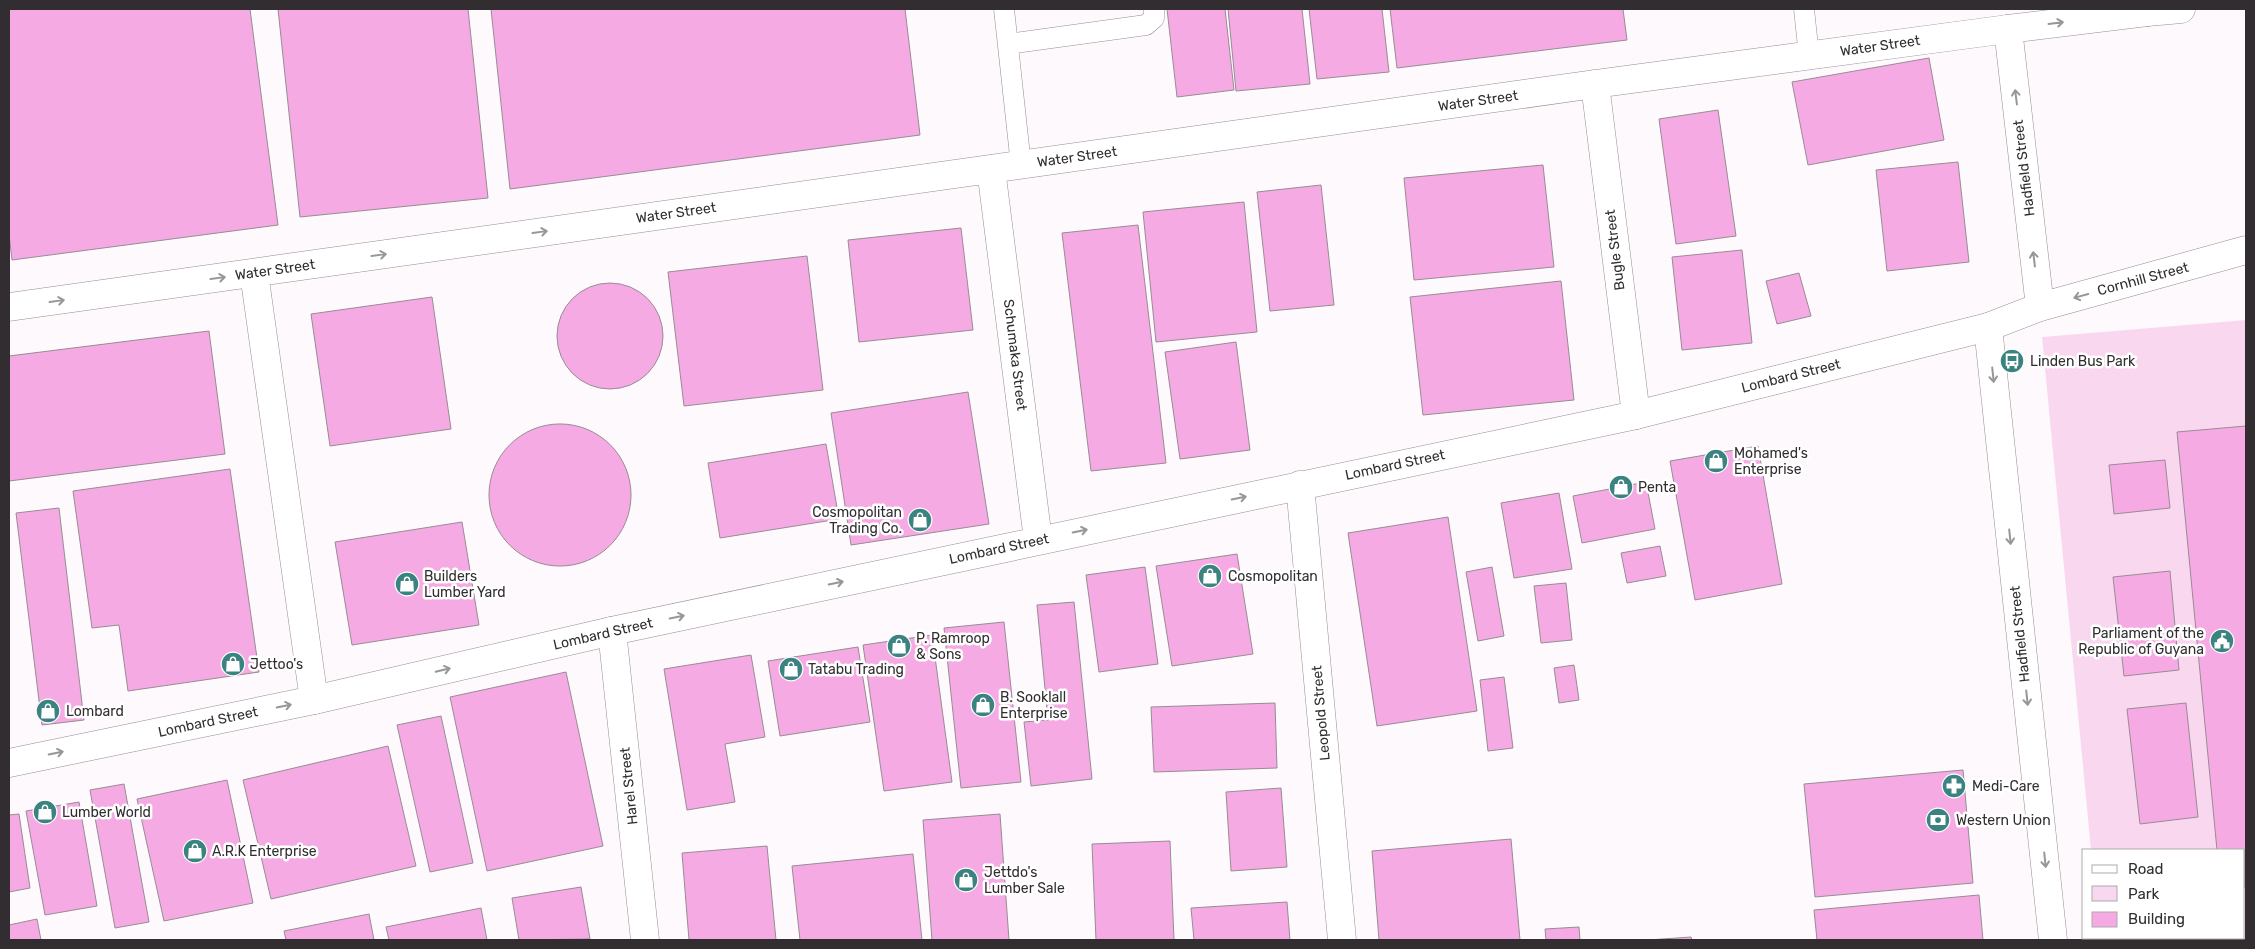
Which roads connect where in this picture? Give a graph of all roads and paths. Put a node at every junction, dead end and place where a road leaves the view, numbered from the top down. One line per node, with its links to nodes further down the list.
1 (1004, 9): 7 (lane)
2 (1154, 9): 7 (lane)
3 (1804, 9): 8 (lane)
4 (2181, 9): 5 (street, Water Street)
5 (2146, 10): 6 (street, Water Street, one-way to 5)
6 (2008, 30): 8 (street, Water Street); 15 (street, Hadfield Street, one-way to 6)
7 (1008, 44): 10 (lane)
8 (1809, 56): 9 (street, Water Street)
9 (1595, 84): 10 (street, Water Street); 17 (street, Bugle Street)
10 (1021, 165): 11 (street, Water Street)
11 (991, 169): 13 (street, Water Street, one-way to 11); 19 (street, Schumaka Street)
12 (2246, 250): 15 (street, Cornhill Street, one-way to 15)
13 (254, 273): 14 (street, Water Street, one-way to 13); 21 (street)
14 (9, 307)
15 (2040, 307): 16 (street, Cornhill Street)
16 (1988, 327): 17 (street, Lombard Street); 25 (street, Hadfield Street, one-way to 25)
17 (1636, 415): 18 (street, Lombard Street)
18 (1300, 485): 19 (street, Lombard Street, one-way to 18); 24 (street, Leopold Street)
19 (1038, 540): 20 (street, Lombard Street, one-way to 19)
20 (612, 631): 21 (street, Lombard Street, one-way to 20); 23 (street, Harel Street)
21 (314, 700): 22 (street, Lombard Street, one-way to 21)
22 (9, 763)
23 (645, 940)
24 (1342, 940)
25 (2053, 940)

